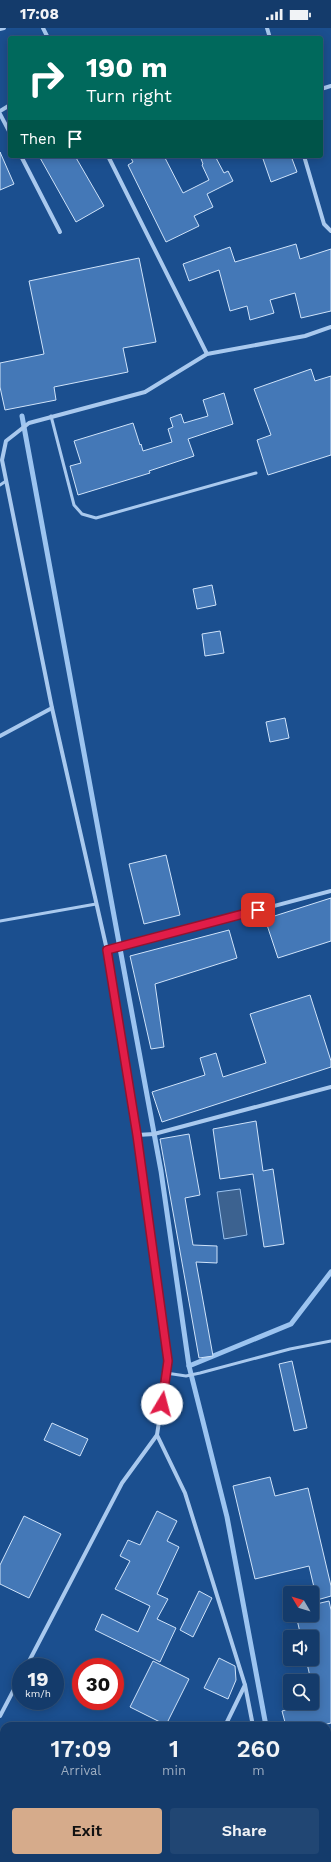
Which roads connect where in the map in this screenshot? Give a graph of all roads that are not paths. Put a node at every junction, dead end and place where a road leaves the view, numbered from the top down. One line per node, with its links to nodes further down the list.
1 (4, 28): 2 (street)
2 (0, 30)
3 (0, 112): 4 (street)
4 (8, 130)
5 (22, 158): 9 (street)
6 (109, 158): 11 (street)
7 (305, 158): 8 (street)
8 (331, 231)
9 (60, 232)
10 (331, 328): 11 (street)
11 (207, 354): 12 (street)
12 (51, 416): 13 (lane); 14 (street)
13 (256, 473)
14 (6, 482): 15 (lane); 16 (street)
15 (0, 485)
16 (52, 708): 17 (street); 19 (street)
17 (0, 736)
18 (331, 891): 21 (street)
19 (96, 904): 20 (lane); 21 (street)
20 (0, 921)
21 (107, 950): 23 (street)
22 (331, 1087): 23 (street)
23 (137, 1135): 25 (street)
24 (331, 1341): 25 (lane)
25 (166, 1374): 26 (street)
26 (158, 1435): 27 (street); 28 (street)
27 (31, 1658)
28 (245, 1685): 31 (street); 32 (street)
29 (12, 1693): 30 (street)
30 (0, 1716)
31 (227, 1722)
32 (252, 1722)

